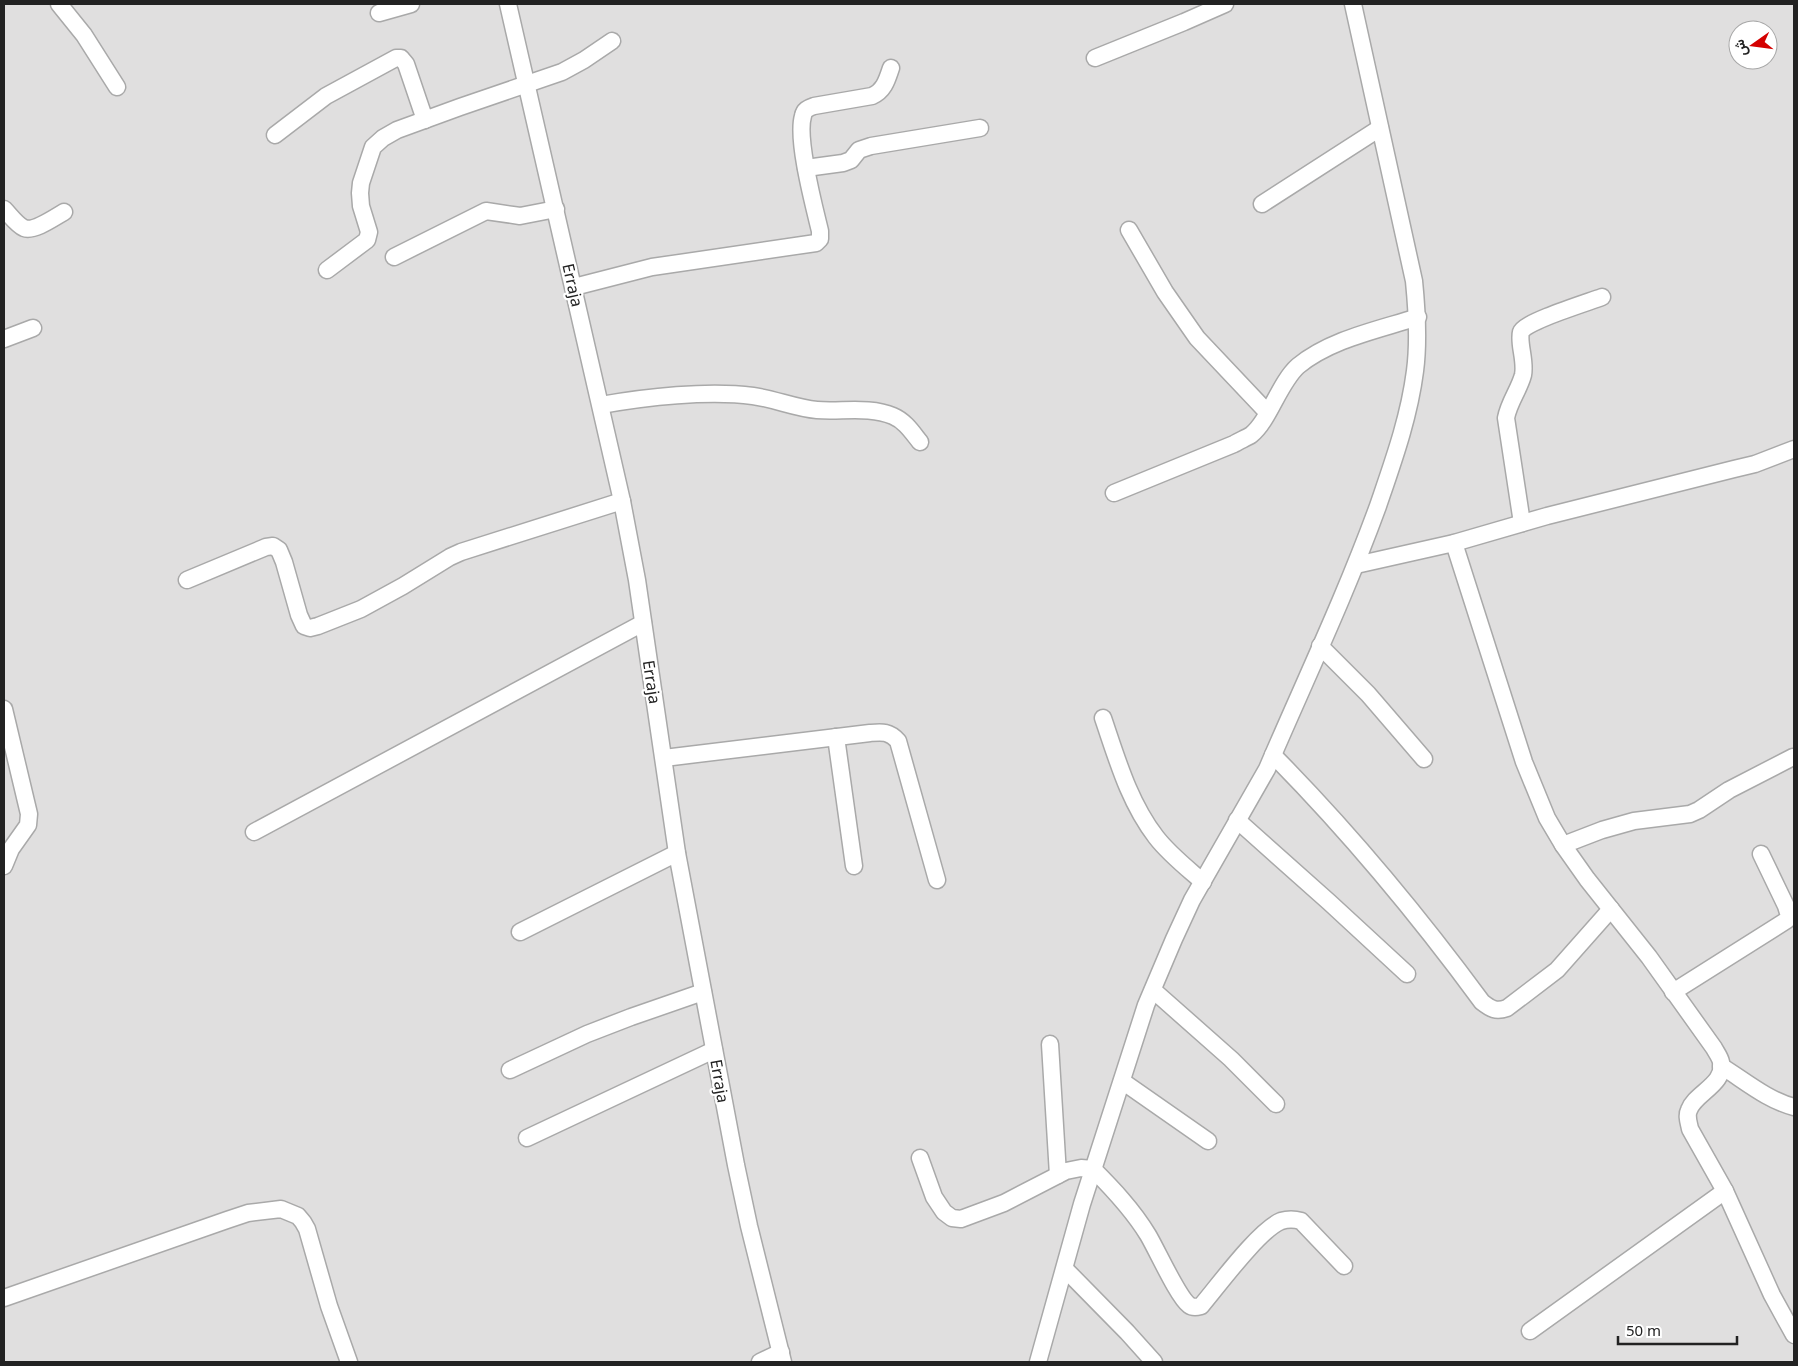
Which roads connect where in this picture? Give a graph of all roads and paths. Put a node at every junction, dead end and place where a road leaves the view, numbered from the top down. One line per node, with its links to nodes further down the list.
1 (59, 4): 11 (street)
2 (411, 4): 6 (street)
3 (508, 4): 10 (street, Erraja)
4 (1225, 4): 8 (street)
5 (1353, 4): 14 (street)
6 (379, 13)
7 (612, 41): 10 (street)
8 (1094, 58)
9 (892, 68): 16 (street)
10 (527, 85): 12 (street); 19 (street, Erraja)
11 (117, 87)
12 (425, 120): 15 (street); 23 (street)
13 (980, 128): 16 (street)
14 (1380, 128): 17 (street); 26 (street)
15 (275, 135)
16 (806, 168): 24 (street)
17 (1262, 204)
18 (4, 209): 20 (street)
19 (556, 209): 22 (street); 24 (street, Erraja)
20 (64, 212)
21 (1129, 230): 30 (street)
22 (394, 257)
23 (327, 270)
24 (574, 287): 29 (street, Erraja)
25 (1602, 297): 35 (street)
26 (1418, 317): 30 (street); 37 (street)
27 (33, 328): 28 (street)
28 (4, 339)
29 (601, 405): 31 (street); 34 (street, Erraja)
30 (1267, 412): 33 (street)
31 (920, 442)
32 (1794, 449): 35 (street)
33 (1114, 493)
34 (622, 501): 38 (street); 39 (street, Erraja)
35 (1522, 524): 36 (street)
36 (1454, 543): 37 (street); 50 (street)
37 (1356, 565): 40 (street)
38 (187, 580)
39 (643, 623): 46 (street, Erraja); 49 (street)
40 (1320, 646): 44 (street); 47 (street)
41 (4, 709): 53 (street)
42 (1103, 718): 56 (street)
43 (836, 737): 46 (street); 54 (street); 55 (street)
44 (1273, 755): 48 (street); 57 (street)
45 (1793, 756): 50 (street)
46 (664, 758): 51 (street, Erraja)
47 (1424, 759)
48 (1237, 820): 56 (street); 59 (street)
49 (254, 832)
50 (1563, 845): 57 (street)
51 (677, 853): 58 (street); 61 (street, Erraja)
52 (1761, 854): 62 (street)
53 (4, 866)
54 (854, 866)
55 (937, 880)
56 (1202, 882): 60 (street)
57 (1611, 909): 62 (street)
58 (520, 932)
59 (1407, 974)
60 (1153, 990): 67 (street); 68 (street)
61 (703, 992): 64 (street, Erraja); 66 (street)
62 (1673, 992): 65 (street)
63 (1050, 1044): 74 (street)
64 (714, 1050): 70 (street); 81 (street, Erraja)
65 (1721, 1066): 69 (street); 75 (street)
66 (510, 1070)
67 (1122, 1081): 71 (street); 73 (street)
68 (1276, 1104)
69 (1793, 1106)
70 (527, 1138)
71 (1208, 1141)
72 (920, 1158): 74 (street)
73 (1094, 1168): 74 (street); 76 (street); 77 (street)
74 (1058, 1175)
75 (1725, 1191): 79 (street); 80 (street)
76 (1344, 1266)
77 (1065, 1269): 84 (street); 85 (street)
78 (4, 1298): 82 (street)
79 (1530, 1331)
80 (1794, 1335)
81 (782, 1357): 83 (street)
82 (349, 1362)
83 (760, 1362)
84 (1038, 1362)
85 (1154, 1362)

